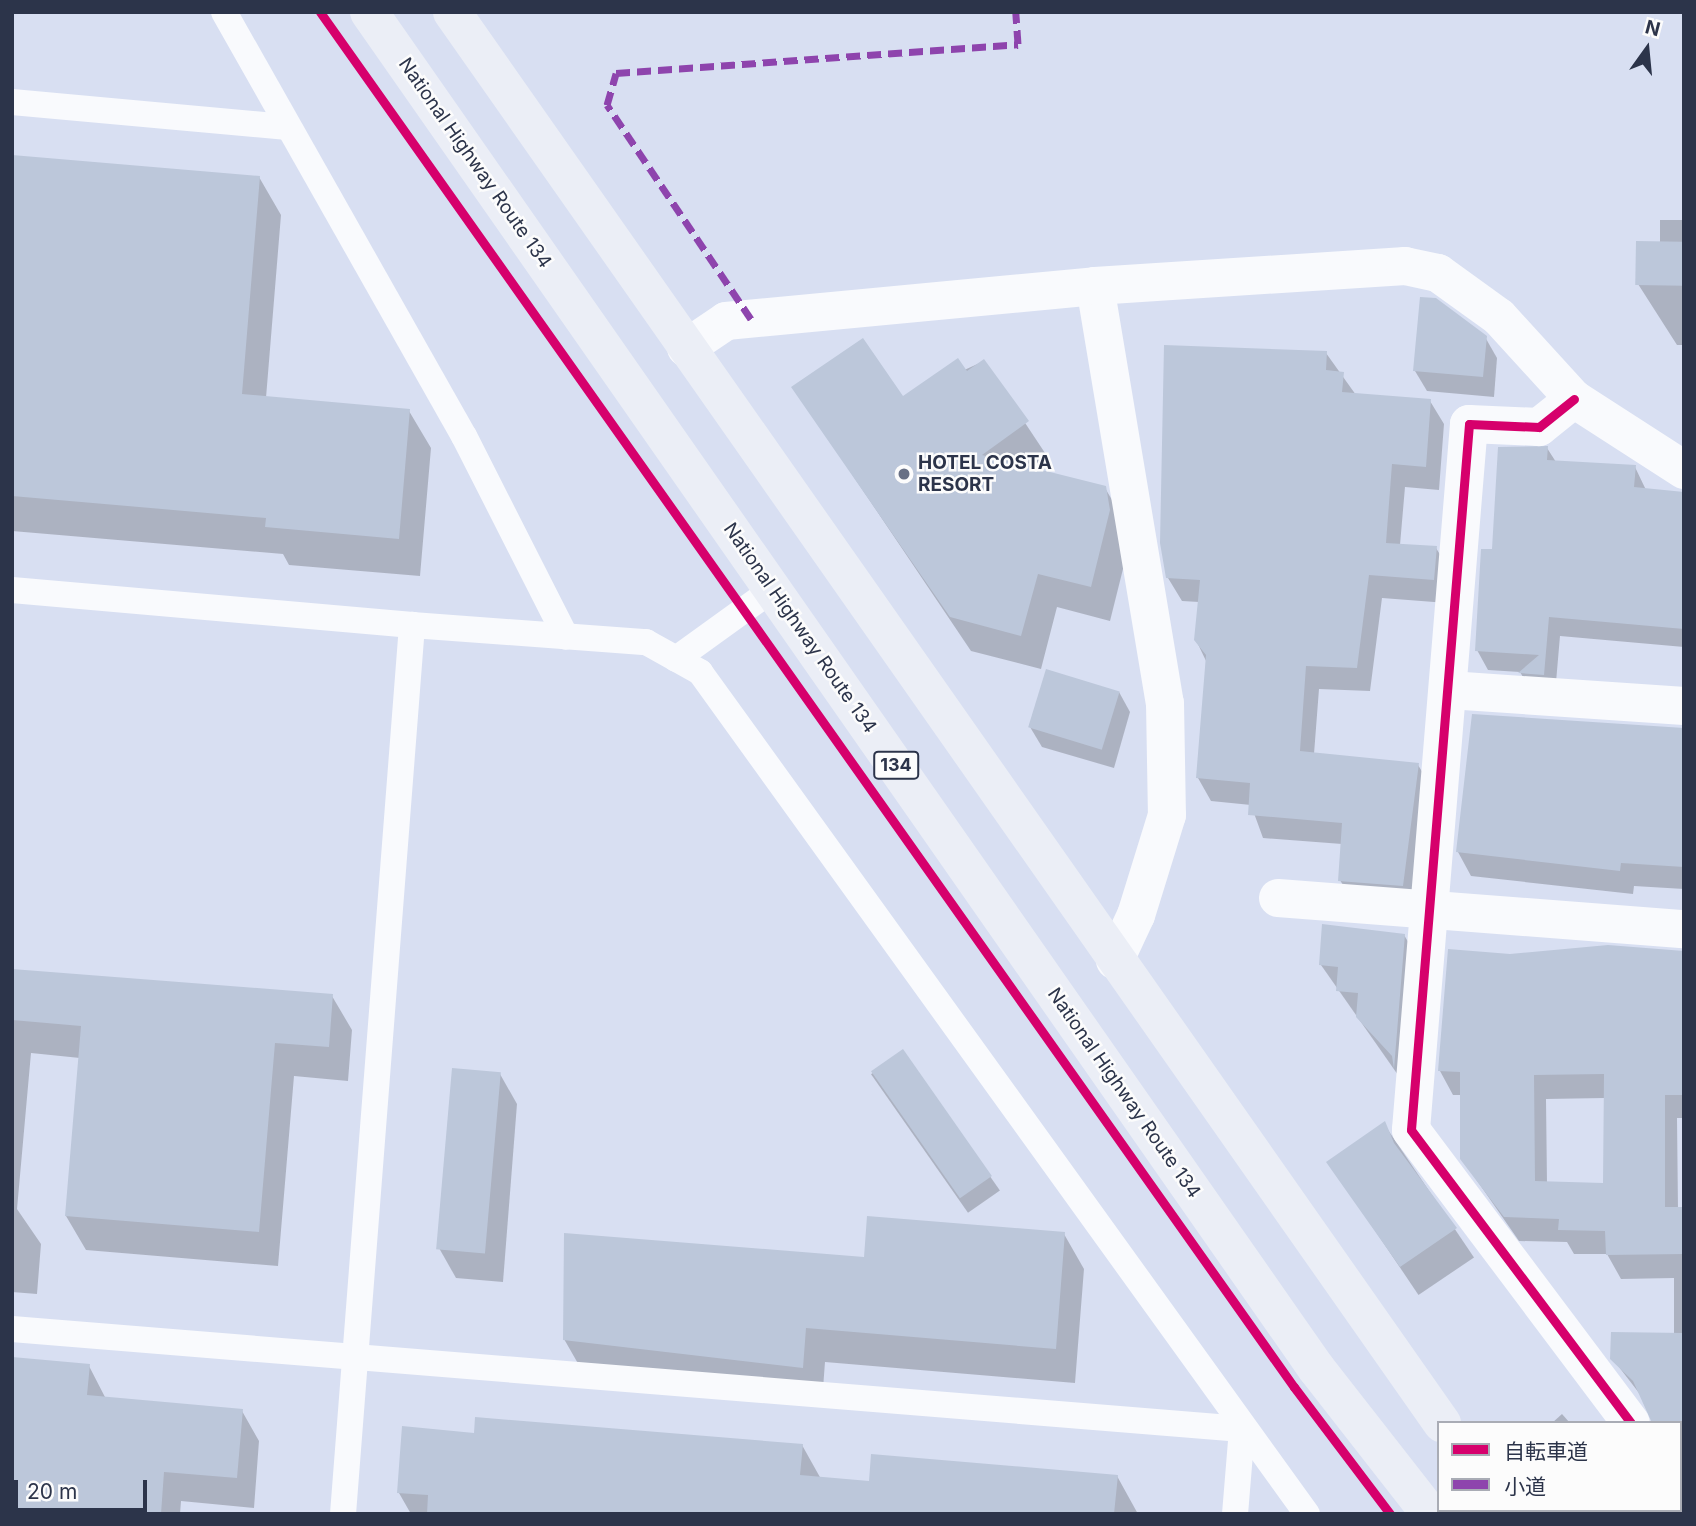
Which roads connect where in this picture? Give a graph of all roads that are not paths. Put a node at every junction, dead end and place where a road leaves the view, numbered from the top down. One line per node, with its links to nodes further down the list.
1 (224, 12): 5 (lane)
2 (369, 12): 10 (highway, National Highway Route 134 / 134)
3 (452, 12): 7 (highway)
4 (12, 102): 5 (lane)
5 (288, 127): 13 (lane)
6 (1095, 286): 7 (street); 8 (street); 20 (street)
7 (686, 348): 20 (highway)
8 (1574, 400): 9 (street); 15 (street)
9 (1684, 470)
10 (773, 589): 14 (lane); 29 (highway, National Highway Route 134 / 134)
11 (12, 590): 12 (lane)
12 (412, 625): 13 (lane); 22 (lane)
13 (566, 637): 14 (lane)
14 (676, 659): 25 (lane)
15 (1449, 690): 16 (street); 18 (street)
16 (1684, 706)
17 (1278, 898): 18 (street)
18 (1433, 911): 19 (street); 24 (street)
19 (1684, 929)
20 (1115, 960): 23 (highway)
21 (12, 1329): 22 (lane)
22 (355, 1357): 25 (lane); 26 (lane)
23 (1441, 1421)
24 (1629, 1421)
25 (1242, 1429): 27 (lane); 28 (lane)
26 (343, 1514)
27 (1235, 1514)
28 (1307, 1514)
29 (1430, 1514)

